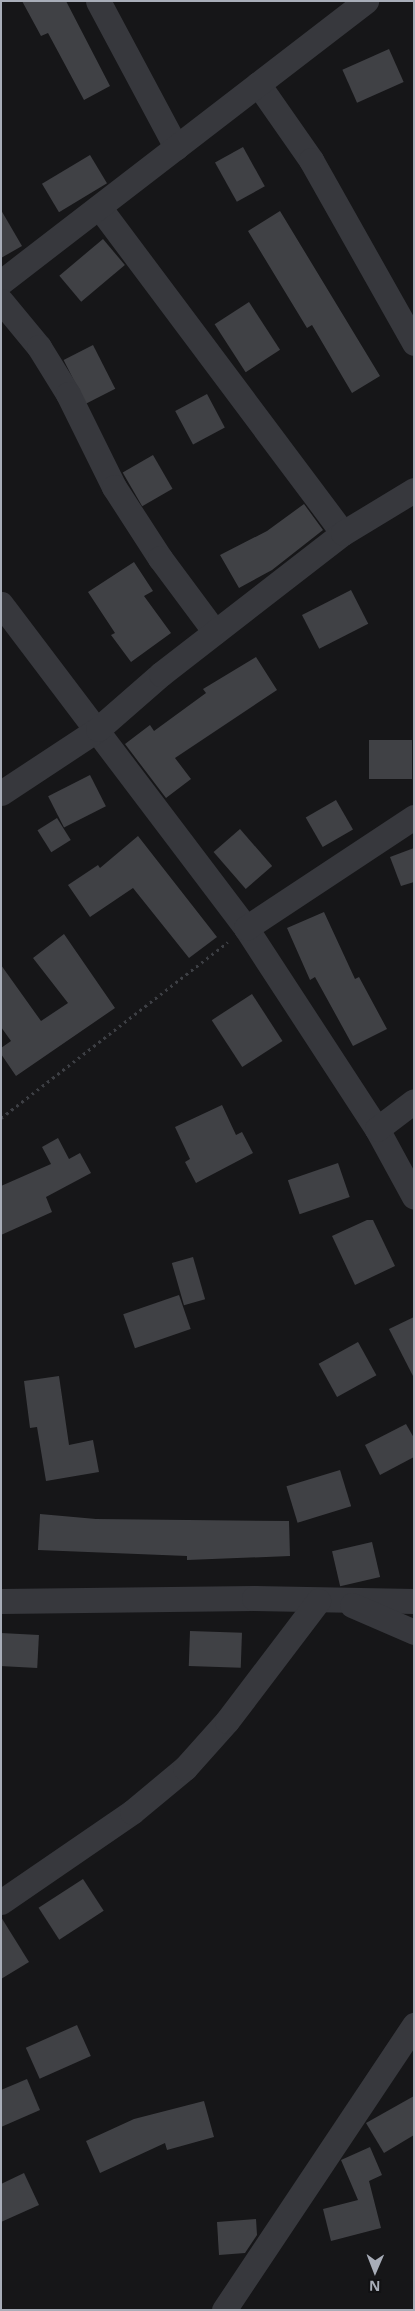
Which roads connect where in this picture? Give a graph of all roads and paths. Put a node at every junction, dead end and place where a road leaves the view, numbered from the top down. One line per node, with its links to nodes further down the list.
1 (98, 1): 4 (street)
2 (366, 1): 3 (street)
3 (258, 84): 4 (street); 8 (street)
4 (176, 147): 5 (street)
5 (99, 207): 6 (street); 10 (street)
6 (1, 282)
7 (1, 301): 12 (street)
8 (414, 343)
9 (414, 490): 10 (street)
10 (343, 533): 12 (street)
11 (1, 604): 13 (street)
12 (215, 632): 13 (street)
13 (98, 729): 14 (street); 16 (street)
14 (1, 793)
15 (414, 817): 16 (street)
16 (246, 928): 18 (path); 19 (street)
17 (414, 1101): 19 (street)
18 (1, 1118)
19 (377, 1129): 20 (street)
20 (414, 1197)
21 (1, 1601): 22 (street)
22 (318, 1601): 23 (street); 26 (street)
23 (343, 1601): 24 (street); 25 (street)
24 (414, 1602)
25 (414, 1632)
26 (1, 1902)
27 (414, 2025): 28 (street)
28 (224, 2310)

